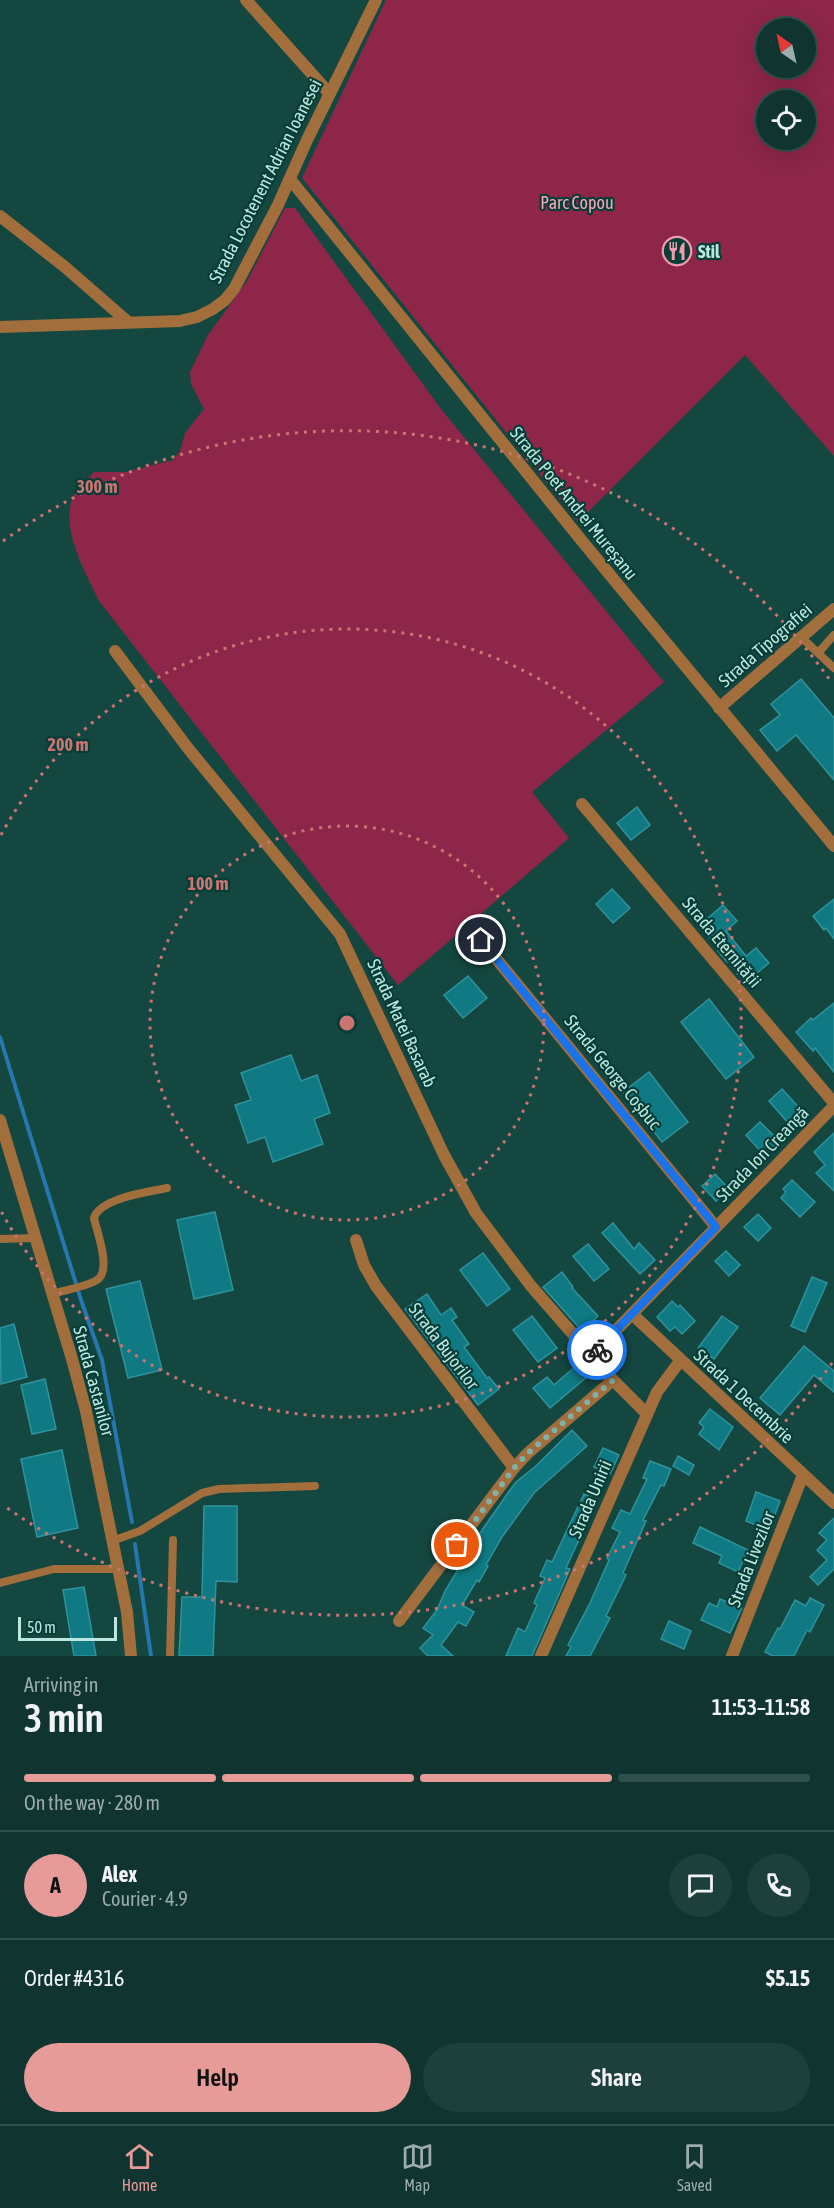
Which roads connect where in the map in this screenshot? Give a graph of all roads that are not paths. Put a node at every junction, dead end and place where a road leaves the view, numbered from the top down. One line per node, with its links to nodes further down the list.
1 (246, 0): 3 (street)
2 (376, 0): 3 (street, Strada Locotenent Adrian Ioanesei)
3 (330, 93): 4 (street, Strada Locotenent Adrian Ioanesei)
4 (290, 179): 6 (street, Strada Locotenent Adrian Ioanesei); 14 (street, Strada Poet Andrei Mureșanu)
5 (0, 216): 6 (street)
6 (128, 322): 7 (street, Strada Locotenent Adrian Ioanesei)
7 (0, 327)
8 (834, 609): 10 (street, Strada Tipografiei)
9 (834, 635): 12 (lane)
10 (802, 638): 12 (lane); 14 (street, Strada Tipografiei)
11 (115, 651): 27 (street, Strada Matei Basarab)
12 (819, 652): 13 (lane)
13 (834, 668)
14 (719, 708): 16 (street, Strada Poet Andrei Mureșanu)
15 (582, 804): 18 (street, Strada Eternității)
16 (834, 846)
17 (481, 940): 21 (street, Strada George Coșbuc)
18 (834, 1105): 21 (street, Strada Ion Creangă)
19 (0, 1120): 22 (street, Strada Castanilor)
20 (167, 1188): 25 (lane)
21 (716, 1227): 26 (street, Strada Ion Creangă)
22 (35, 1238): 23 (lane); 25 (street, Strada Castanilor)
23 (0, 1239)
24 (356, 1240): 31 (street, Strada Bujorilor)
25 (52, 1294): 36 (street, Strada Castanilor)
26 (632, 1314): 27 (street, Strada Ion Creangă); 28 (street, Strada 1 Decembrie)
27 (591, 1356): 29 (street, Strada Matei Basarab)
28 (680, 1361): 30 (street, Strada Unirii); 32 (street, Strada 1 Decembrie)
29 (613, 1380): 30 (street, Strada Matei Basarab); 31 (street)
30 (647, 1414): 42 (street, Strada Unirii)
31 (514, 1468): 39 (street)
32 (803, 1475): 34 (street, Strada 1 Decembrie); 43 (street, Strada Livezilor)
33 (315, 1486): 36 (lane)
34 (834, 1503)
35 (173, 1540): 41 (lane)
36 (112, 1541): 37 (street, Strada Castanilor)
37 (118, 1569): 38 (lane); 40 (street, Strada Castanilor)
38 (0, 1583)
39 (399, 1621)
40 (131, 1656)
41 (170, 1656)
42 (541, 1656)
43 (732, 1656)

